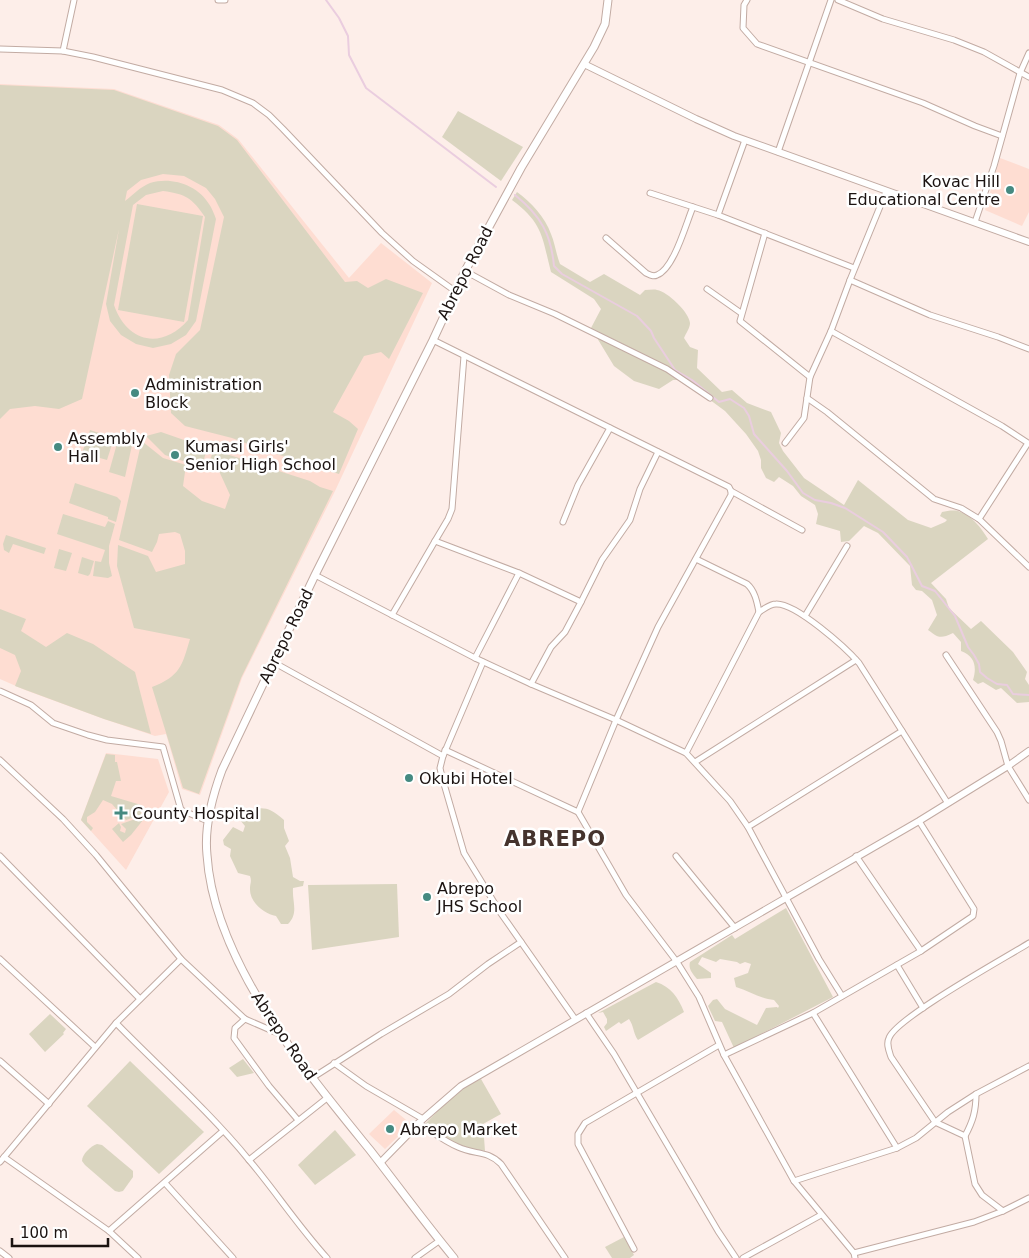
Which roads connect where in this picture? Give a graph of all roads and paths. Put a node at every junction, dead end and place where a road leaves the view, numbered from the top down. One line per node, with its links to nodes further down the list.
1 (74, 0): 9 (street)
2 (218, 0): 3 (street)
3 (225, 0)
4 (608, 0): 12 (main road, Abrepo Road)
5 (746, 0): 11 (street)
6 (831, 0): 11 (street)
7 (838, 0): 13 (street)
8 (0, 49): 9 (street)
9 (63, 51): 30 (street)
10 (1029, 53): 13 (street)
11 (809, 63): 15 (street); 17 (street)
12 (584, 64): 16 (street); 27 (main road, Abrepo Road)
13 (1020, 72): 14 (street); 15 (street)
14 (1029, 77)
15 (1002, 136): 22 (street)
16 (744, 140): 17 (street); 21 (street)
17 (778, 152): 18 (street)
18 (886, 192): 22 (street); 26 (street)
19 (650, 193): 20 (street)
20 (693, 207): 21 (street); 24 (street)
21 (718, 215): 23 (street)
22 (975, 222): 25 (street)
23 (765, 233): 26 (street); 31 (street)
24 (606, 238)
25 (1029, 242)
26 (854, 268): 28 (street)
27 (465, 271): 30 (main road, Abrepo Road); 37 (street)
28 (850, 280): 32 (street); 34 (street)
29 (707, 288): 31 (street)
30 (455, 291): 33 (main road, Abrepo Road)
31 (741, 313): 36 (street)
32 (831, 331): 36 (street); 40 (street)
33 (432, 340): 35 (street); 52 (main road, Abrepo Road)
34 (1029, 349)
35 (464, 356): 39 (street); 47 (street)
36 (810, 376): 38 (street)
37 (710, 398)
38 (807, 398): 41 (street); 44 (street)
39 (610, 428): 42 (street); 45 (street)
40 (1029, 442): 44 (street)
41 (785, 443)
42 (658, 452): 43 (street); 53 (street)
43 (731, 491): 46 (street); 49 (street)
44 (979, 520): 50 (street)
45 (563, 522)
46 (802, 530)
47 (435, 541): 51 (street); 55 (street)
48 (847, 546): 56 (street)
49 (696, 559): 54 (street); 64 (street)
50 (1029, 567)
51 (519, 573): 53 (street); 58 (street)
52 (315, 575): 55 (street); 60 (main road, Abrepo Road)
53 (581, 602): 62 (street)
54 (759, 612): 56 (street); 68 (street)
55 (392, 615): 58 (street)
56 (805, 616): 59 (street)
57 (946, 655): 72 (street)
58 (475, 658): 61 (street)
59 (856, 660): 65 (street); 71 (street)
60 (273, 662): 69 (street); 76 (main road, Abrepo Road)
61 (483, 662): 62 (street); 66 (street)
62 (531, 684): 64 (street)
63 (0, 691): 76 (street)
64 (616, 720): 68 (street); 75 (street)
65 (902, 730): 74 (street); 78 (street)
66 (445, 750): 69 (street); 75 (street)
67 (1029, 751): 72 (street)
68 (686, 753): 71 (street)
69 (443, 756): 84 (street)
70 (0, 760): 88 (street)
71 (695, 762): 78 (street)
72 (1008, 766): 73 (street); 74 (street)
73 (1029, 800)
74 (947, 802): 77 (street)
75 (578, 812): 89 (street)
76 (208, 821): 99 (main road, Abrepo Road)
77 (919, 821): 81 (street); 86 (street)
78 (748, 827): 82 (street)
79 (0, 856): 92 (street)
80 (676, 856): 83 (street)
81 (856, 856): 82 (street); 86 (street)
82 (787, 899): 83 (street); 91 (street)
83 (735, 928): 89 (street)
84 (521, 942): 97 (street); 104 (street)
85 (1029, 943): 93 (street)
86 (921, 951): 90 (street)
87 (0, 958): 101 (street)
88 (182, 959): 92 (street); 96 (street)
89 (676, 962): 94 (street); 100 (street)
90 (897, 965): 91 (street); 93 (street)
91 (842, 996): 95 (street)
92 (140, 999): 98 (street)
93 (923, 1008): 113 (street)
94 (586, 1013): 97 (street); 107 (street)
95 (813, 1013): 102 (street); 116 (street)
96 (245, 1019): 99 (street); 111 (street)
97 (575, 1019): 112 (street)
98 (116, 1023): 101 (street); 114 (street)
99 (283, 1035): 106 (main road, Abrepo Road)
100 (719, 1046): 102 (street); 107 (street)
101 (95, 1047): 110 (street)
102 (724, 1055): 121 (street)
103 (0, 1061): 110 (street)
104 (334, 1063): 106 (street); 112 (street)
105 (1029, 1066): 108 (street)
106 (312, 1078): 109 (main road, Abrepo Road)
107 (637, 1093): 128 (street); 138 (street)
108 (976, 1094): 113 (street); 115 (street)
109 (327, 1098): 111 (street); 120 (main road, Abrepo Road)
110 (49, 1104): 117 (street)
111 (298, 1120): 118 (street)
112 (420, 1121): 120 (street); 137 (street)
113 (935, 1122): 115 (street); 116 (street)
114 (224, 1131): 118 (street); 122 (street)
115 (965, 1136): 124 (street)
116 (897, 1148): 121 (street)
117 (4, 1157): 119 (street); 126 (street)
118 (249, 1160): 134 (street)
119 (0, 1162)
120 (380, 1163): 127 (main road, Abrepo Road)
121 (794, 1181): 125 (street)
122 (164, 1183): 126 (street); 133 (street)
123 (1029, 1198): 124 (street)
124 (1003, 1211): 130 (street)
125 (820, 1215): 130 (street); 139 (street)
126 (109, 1231): 132 (street)
127 (439, 1241): 135 (street); 136 (main road, Abrepo Road)
128 (634, 1249)
129 (0, 1251): 131 (street)
130 (854, 1255)
131 (9, 1258)
132 (138, 1258)
133 (233, 1258)
134 (327, 1258)
135 (415, 1258)
136 (454, 1258)
137 (565, 1258)
138 (736, 1258)
139 (743, 1258)

